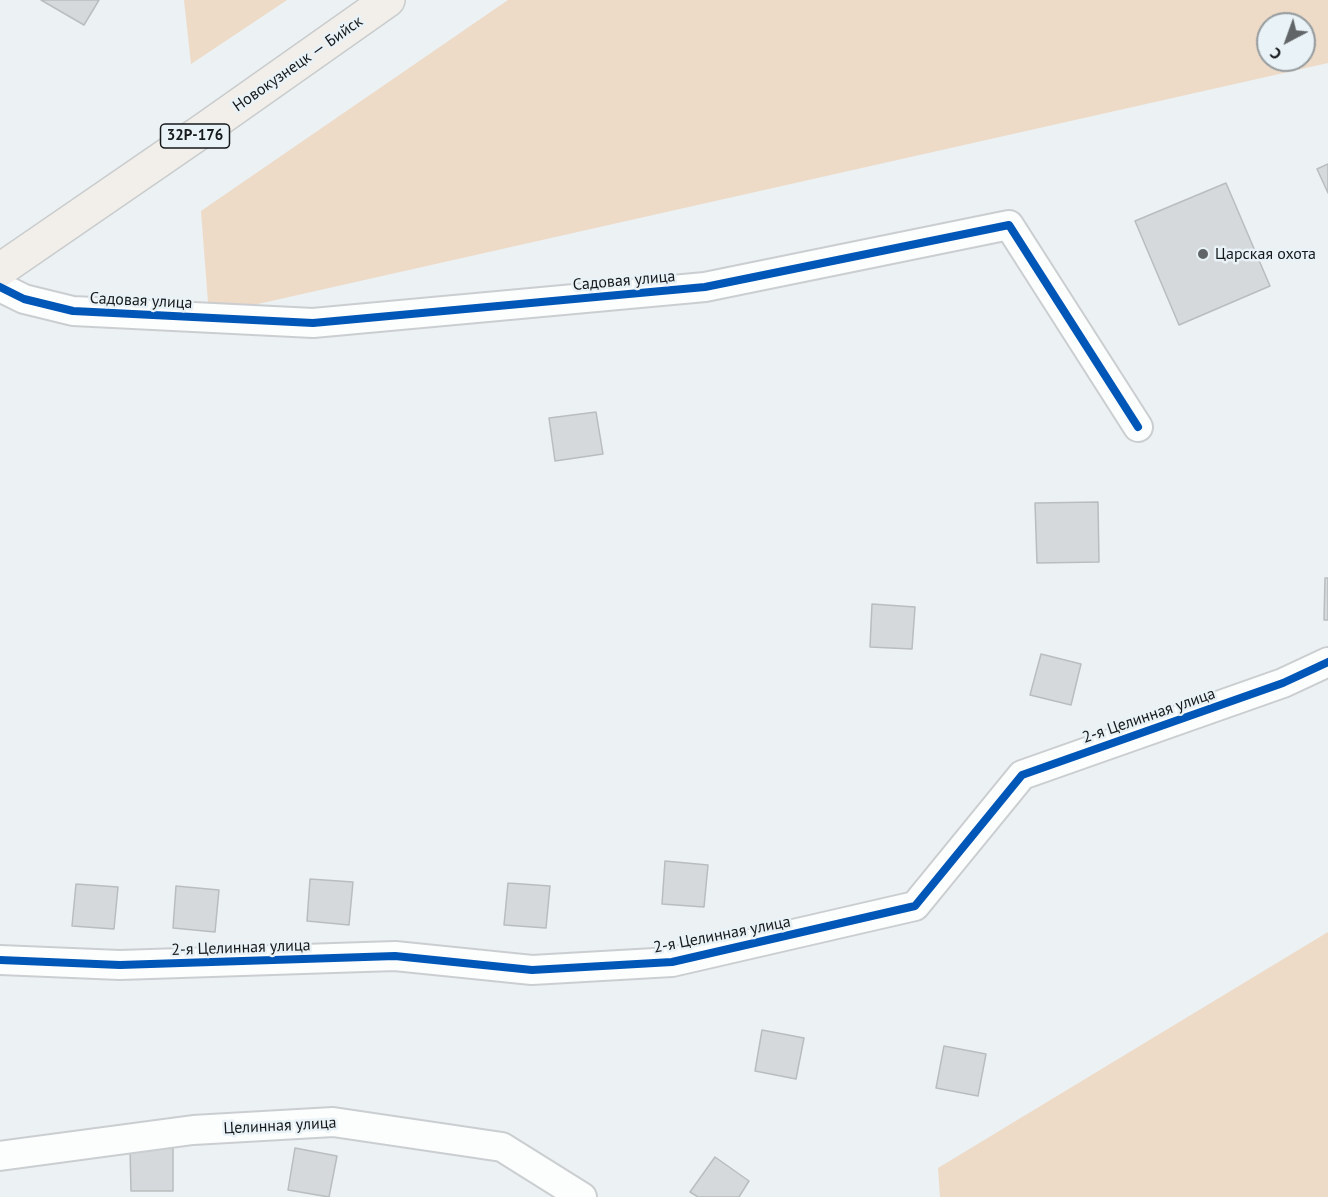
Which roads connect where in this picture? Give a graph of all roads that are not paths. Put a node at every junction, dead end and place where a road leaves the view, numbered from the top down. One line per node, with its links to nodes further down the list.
1 (387, 0): 2 (main road, Новокузнецк — Бийск / 32Р-176)
2 (0, 270)
3 (0, 287): 4 (street, Садовая улица)
4 (1138, 427)
5 (1328, 662): 6 (street, 2-я Целинная улица)
6 (0, 960)
7 (0, 1156): 8 (street, Целинная улица)
8 (582, 1197)

